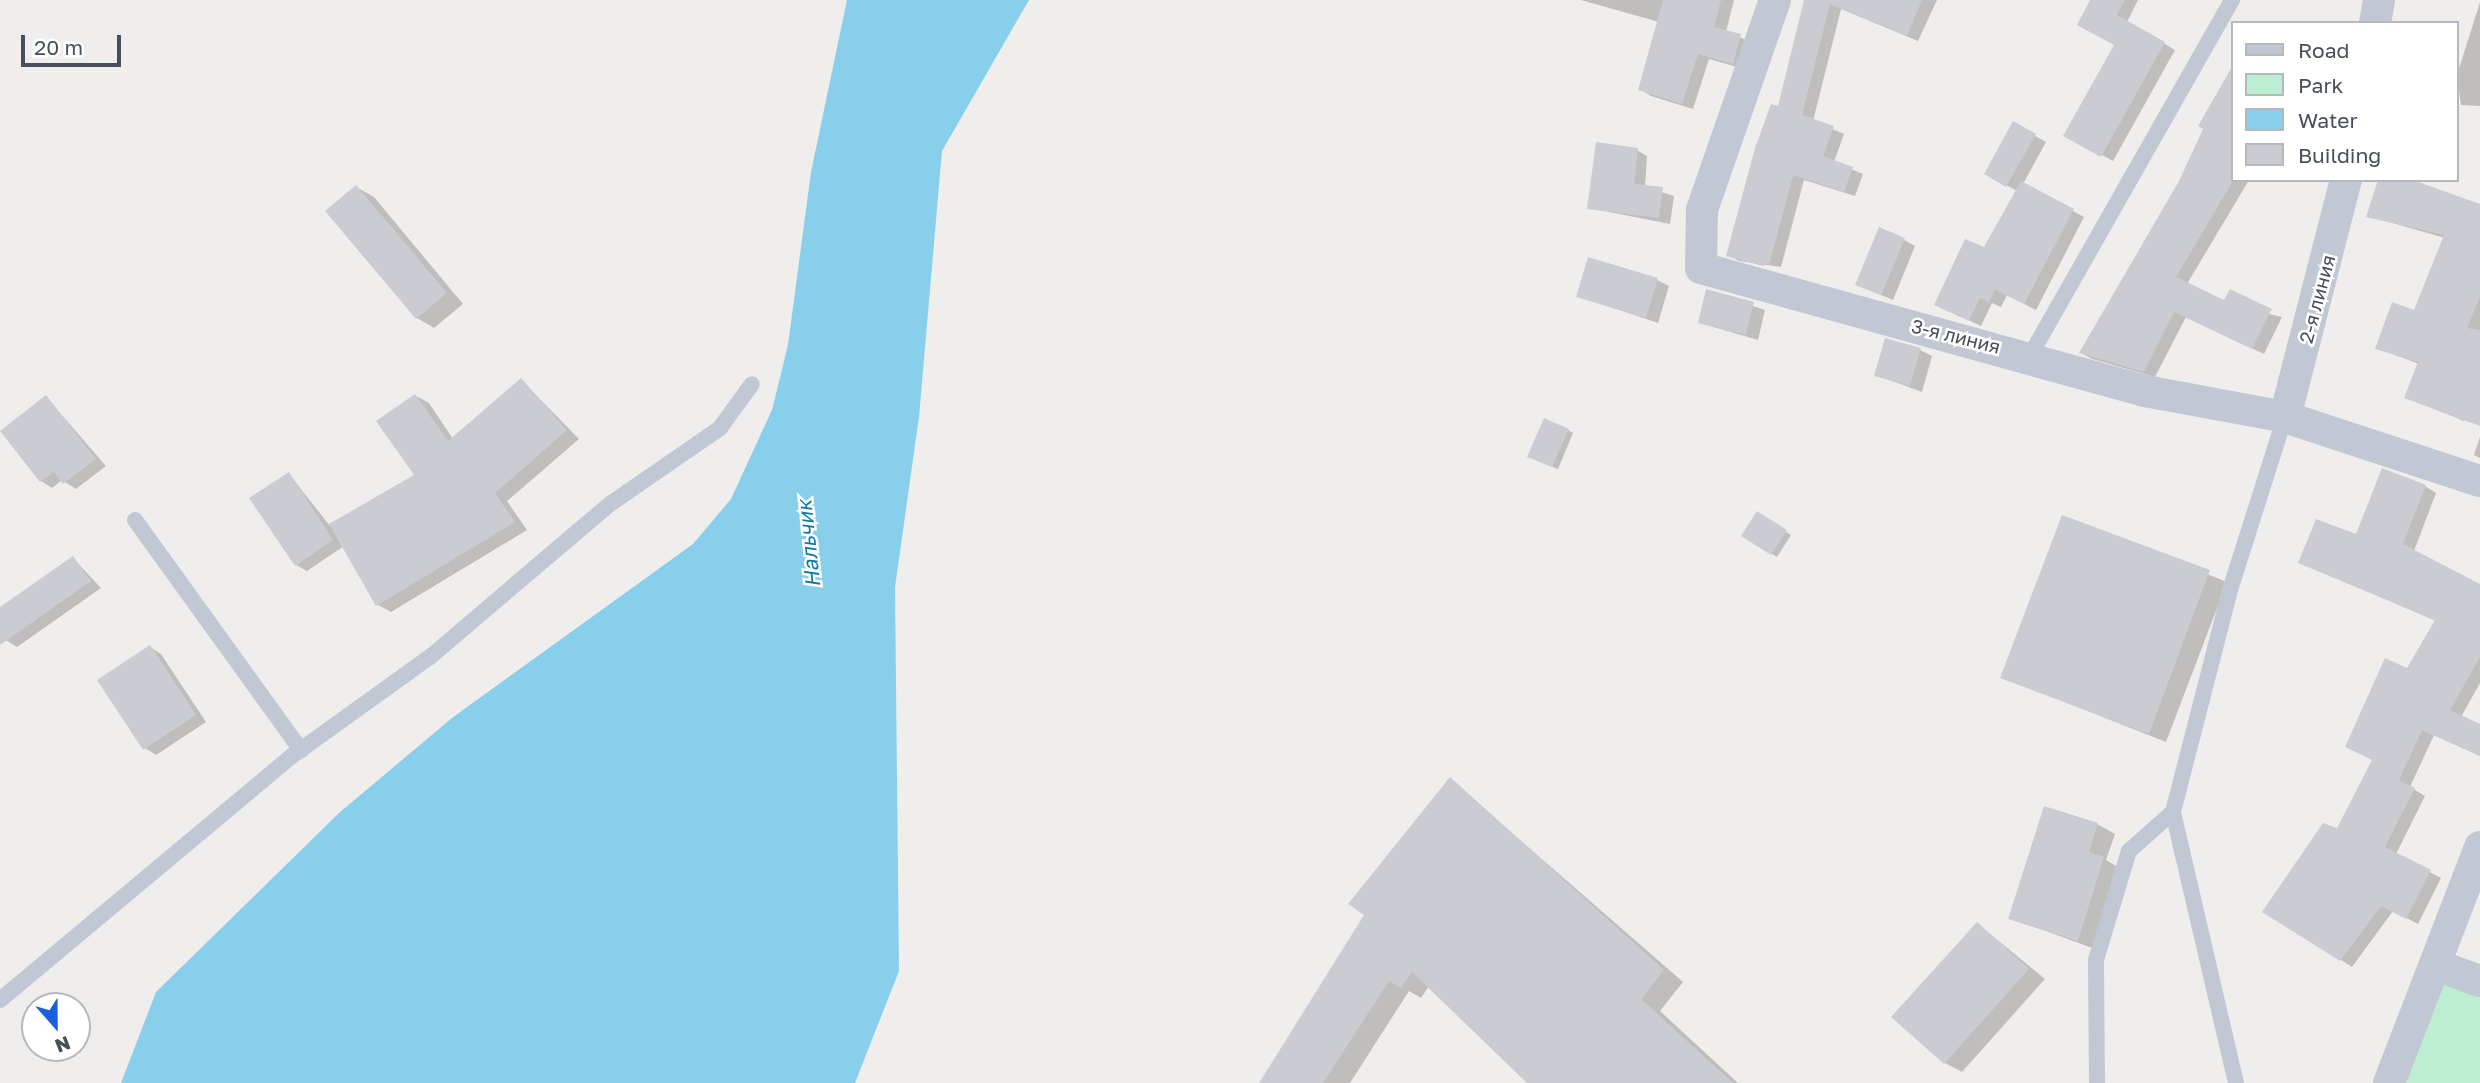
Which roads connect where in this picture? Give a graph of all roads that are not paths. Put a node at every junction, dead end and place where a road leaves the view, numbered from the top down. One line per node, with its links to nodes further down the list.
1 (1775, 0): 6 (street, 3-я линия)
2 (2232, 0): 6 (lane)
3 (2379, 0): 4 (street)
4 (2375, 21)
5 (2345, 182): 8 (street, 2-я линия)
6 (2031, 354): 8 (street, 3-я линия)
7 (752, 384): 11 (lane)
8 (2285, 417): 9 (street, 3-я линия); 12 (lane)
9 (2480, 481)
10 (135, 520): 11 (lane)
11 (301, 750): 16 (lane)
12 (2173, 812): 17 (lane); 18 (lane)
13 (2480, 847): 14 (street)
14 (2439, 966): 15 (street); 19 (street)
15 (2480, 981)
16 (0, 1000)
17 (2097, 1083)
18 (2236, 1083)
19 (2389, 1083)

